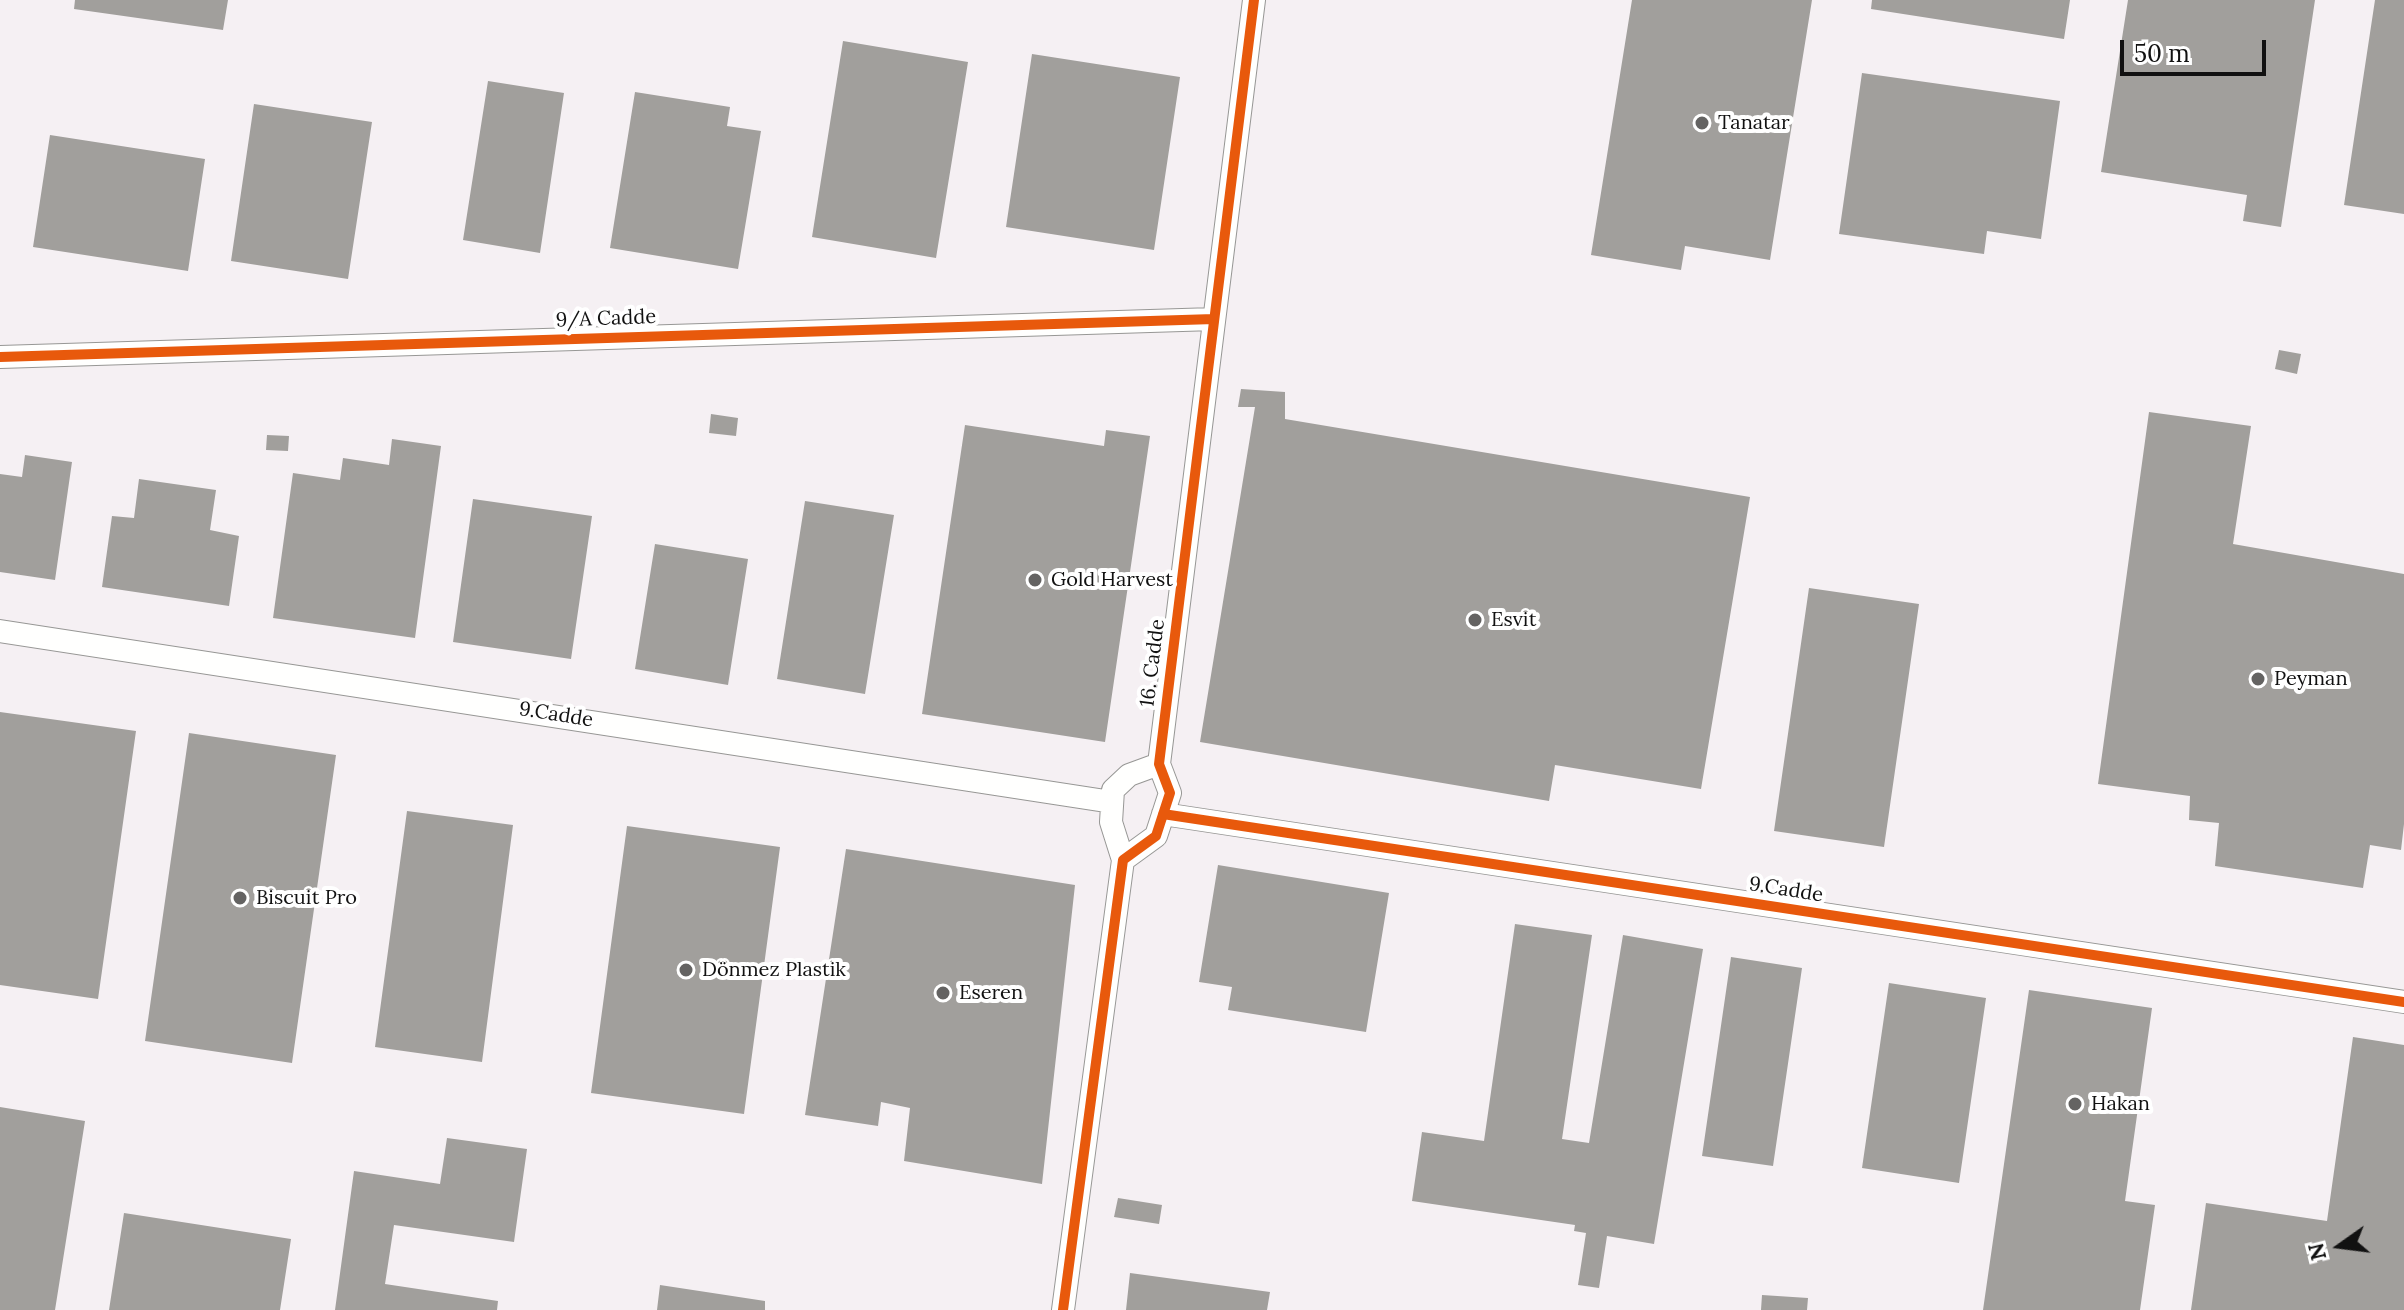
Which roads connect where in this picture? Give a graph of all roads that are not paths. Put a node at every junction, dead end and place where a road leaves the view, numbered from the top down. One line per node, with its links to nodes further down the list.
1 (1254, 0): 2 (street, 16. Cadde)
2 (1214, 319): 3 (street, 9/A Cadde); 5 (street, 16. Cadde)
3 (0, 357)
4 (0, 631): 6 (street, 9.Cadde)
5 (1159, 764): 6 (street); 7 (street, 16. Cadde)
6 (1112, 802): 8 (street)
7 (1163, 814): 8 (street); 9 (street, 9.Cadde)
8 (1123, 860): 10 (street)
9 (2404, 1002)
10 (1063, 1310)

